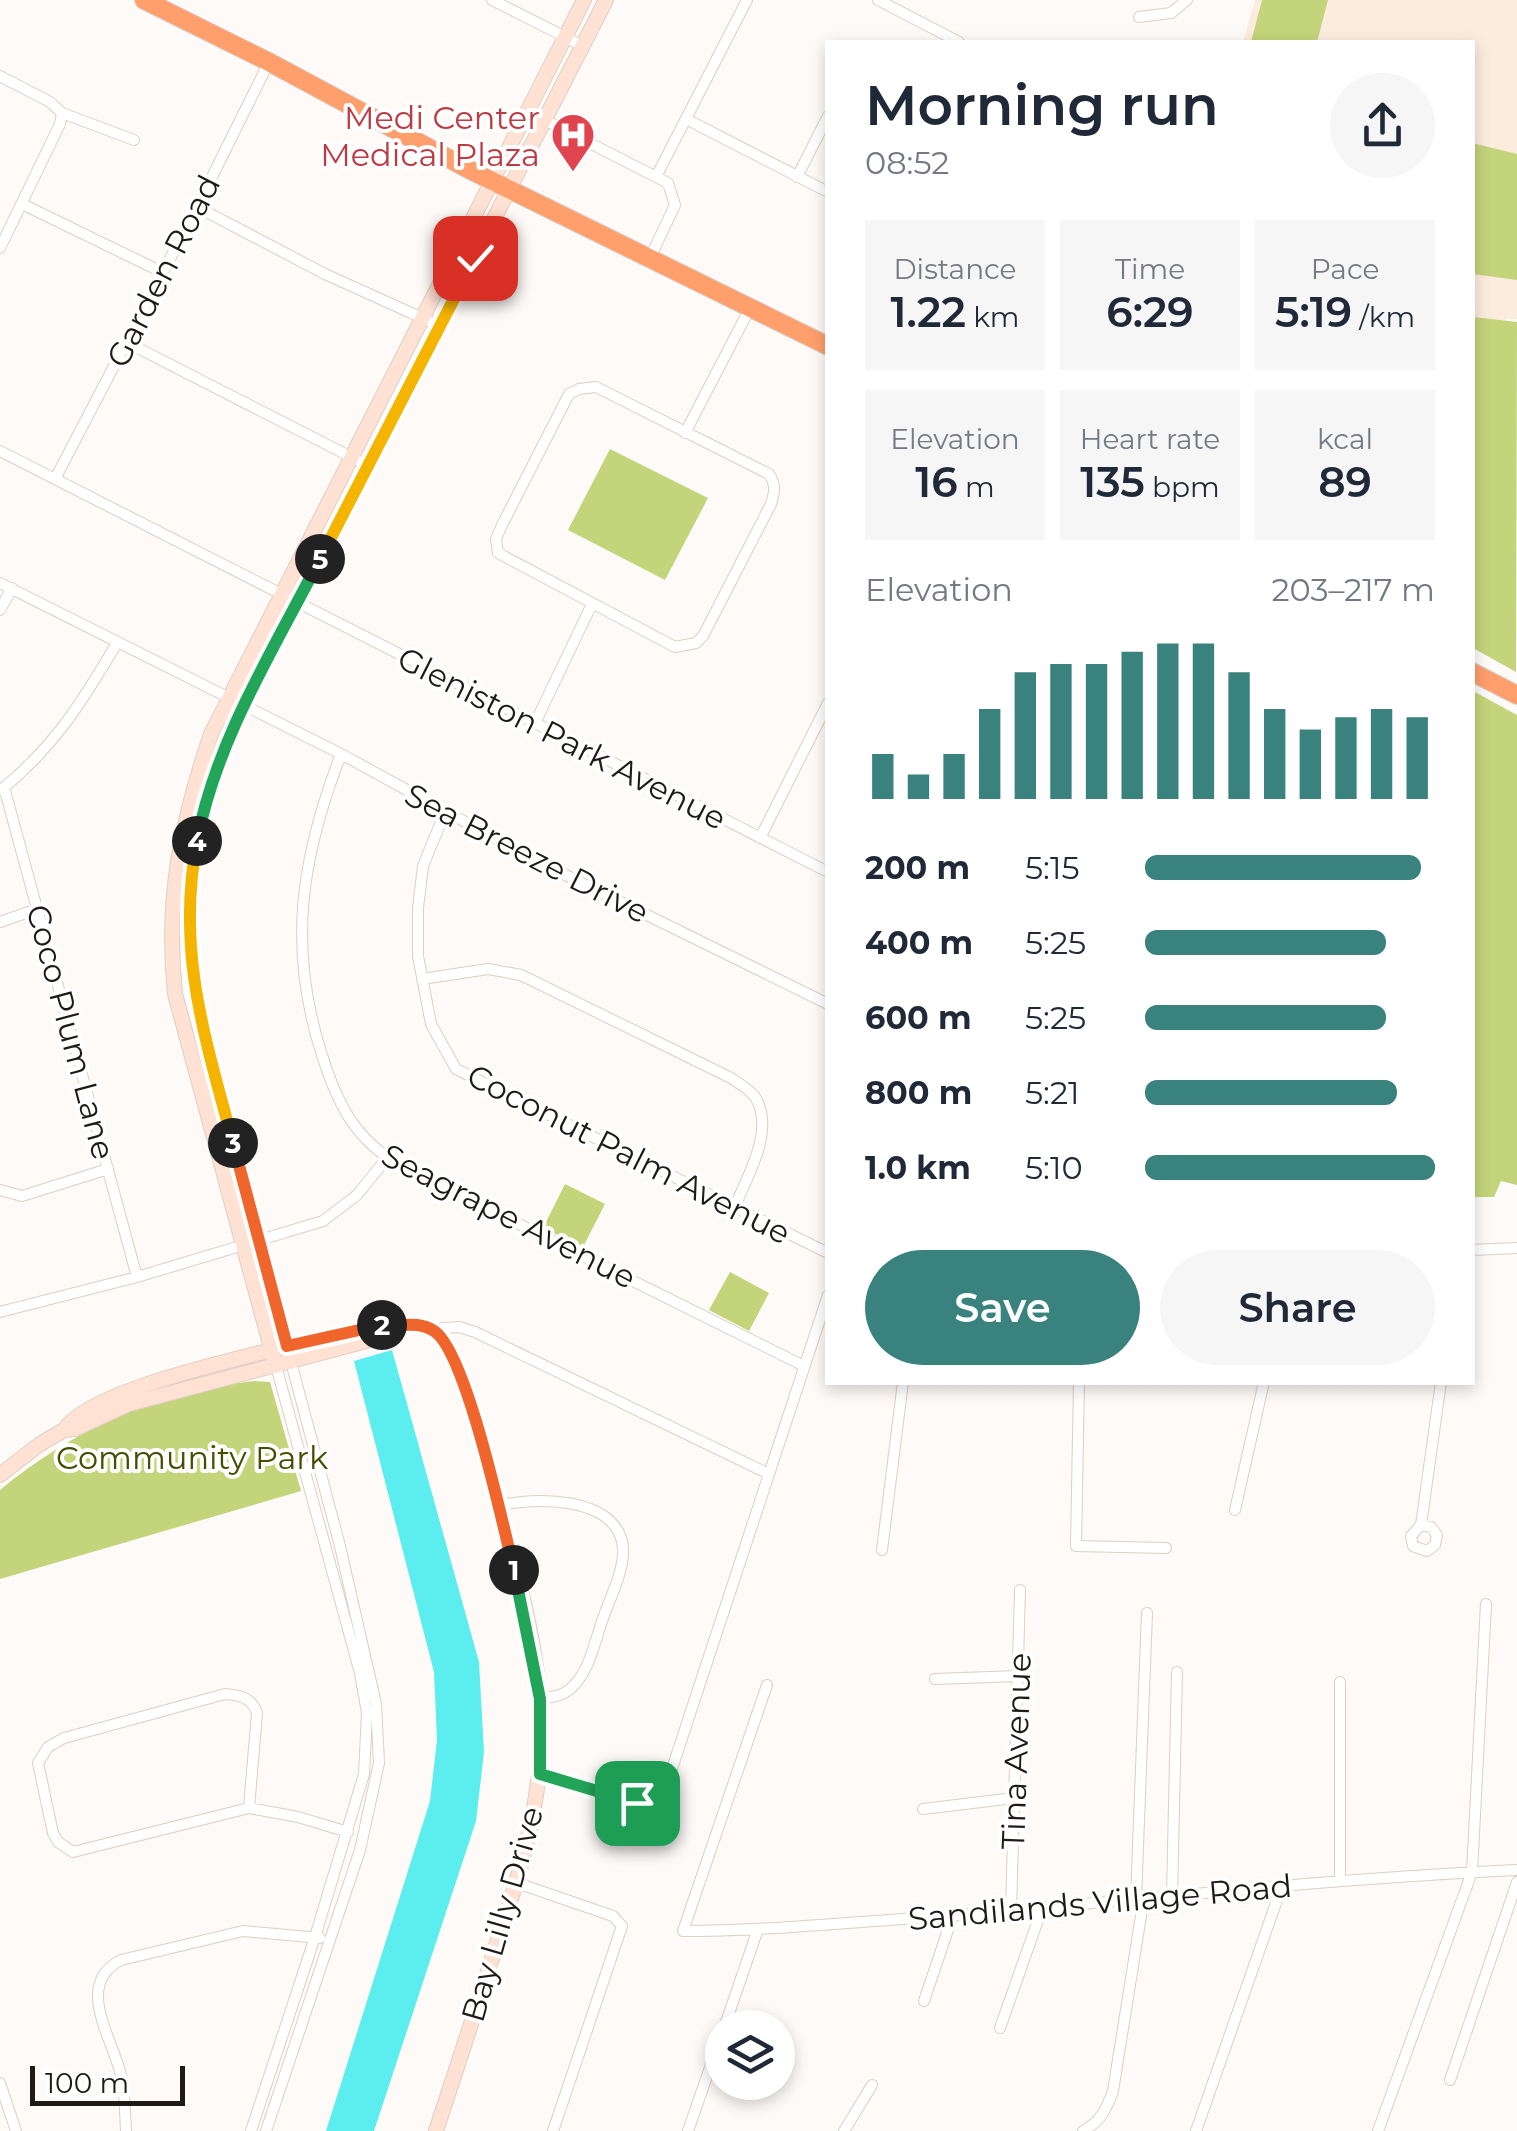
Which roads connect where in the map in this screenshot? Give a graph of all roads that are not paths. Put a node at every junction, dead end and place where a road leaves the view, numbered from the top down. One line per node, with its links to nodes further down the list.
1 (144, 0): 12 (highway)
2 (492, 0): 9 (street)
3 (584, 0): 9 (main road)
4 (606, 0): 11 (main road)
5 (747, 0): 16 (street)
6 (878, 0): 10 (street)
7 (1187, 0): 8 (street)
8 (1139, 17)
9 (565, 37): 11 (street); 14 (main road)
10 (955, 40)
11 (583, 46): 17 (main road)
12 (269, 62): 22 (highway); 26 (street, Garden Road)
13 (1, 80): 15 (street)
14 (527, 111): 17 (street); 22 (main road)
15 (62, 112): 19 (street); 25 (street)
16 (686, 119): 20 (street); 21 (street)
17 (545, 120): 20 (street); 23 (main road)
18 (825, 122): 21 (street)
19 (134, 140)
20 (658, 175): 28 (street)
21 (797, 177): 24 (street)
22 (492, 180): 23 (highway); 31 (main road)
23 (510, 189): 28 (highway); 32 (main road)
24 (825, 191)
25 (22, 204): 27 (street); 29 (street)
26 (197, 207): 29 (street, Garden Road); 31 (street)
27 (0, 248)
28 (650, 258): 30 (highway)
29 (162, 272): 33 (street, Garden Road)
30 (750, 308): 34 (highway); 35 (street)
31 (422, 318): 32 (street); 37 (main road)
32 (440, 326): 38 (main road)
33 (126, 342): 37 (street); 39 (street, Garden Road)
34 (825, 345)
35 (685, 433): 44 (street); 44 (street)
36 (0, 451): 39 (street)
37 (352, 458): 38 (street); 42 (main road)
38 (369, 466): 43 (main road)
39 (55, 479): 42 (street)
40 (0, 582): 41 (street, Sea Breeze Drive)
41 (12, 588): 45 (street); 46 (street, Sea Breeze Drive)
42 (280, 596): 43 (street, Gleniston Park Avenue); 49 (main road)
43 (297, 604): 50 (main road); 52 (street, Gleniston Park Avenue)
44 (592, 604): 52 (street)
45 (0, 610)
46 (117, 644): 49 (street, Sea Breeze Drive); 54 (street)
47 (1475, 674): 48 (highway)
48 (1517, 695)
49 (228, 698): 50 (street, Sea Breeze Drive); 66 (main road)
50 (244, 706): 53 (street, Sea Breeze Drive); 66 (main road)
51 (824, 719): 56 (street)
52 (534, 724): 56 (street, Gleniston Park Avenue)
53 (341, 754): 55 (street, Sea Breeze Drive); 62 (street, Seagrape Avenue)
54 (2, 789): 58 (street, Coco Plum Lane)
55 (445, 812): 60 (street, Coconut Palm Avenue); 61 (street, Sea Breeze Drive)
56 (760, 838): 57 (street, Gleniston Park Avenue)
57 (825, 870)
58 (37, 909): 59 (street); 63 (street, Coco Plum Lane)
59 (0, 922)
60 (422, 978): 65 (street, Coconut Palm Avenue); 65 (street)
61 (825, 1003)
62 (387, 1158): 66 (street); 75 (street, Seagrape Avenue)
63 (108, 1169): 64 (street); 70 (street, Coco Plum Lane)
64 (0, 1190)
65 (736, 1206): 69 (street, Coconut Palm Avenue)
66 (252, 1243): 70 (street); 74 (main road)
67 (1517, 1248): 68 (street)
68 (1475, 1250)
69 (825, 1252)
70 (138, 1277): 72 (street)
71 (825, 1303): 75 (street)
72 (0, 1312)
73 (431, 1329): 74 (main road); 80 (street); 82 (main road, Bay Lilly Drive)
74 (282, 1356): 81 (main road); 100 (street); 114 (street)
75 (802, 1365): 80 (street)
76 (903, 1385): 86 (street)
77 (1078, 1385): 85 (street)
78 (1263, 1385): 83 (street)
79 (1441, 1385): 84 (street)
80 (766, 1473): 96 (street)
81 (0, 1475)
82 (497, 1506): 95 (main road, Bay Lilly Drive); 95 (street)
83 (1235, 1510)
84 (1421, 1526)
85 (1166, 1548)
86 (882, 1550)
87 (1020, 1590): 91 (street, Tina Avenue)
88 (1486, 1604): 102 (street)
89 (1146, 1613): 108 (street)
90 (1176, 1672): 107 (street)
91 (1020, 1676): 92 (street); 97 (street, Tina Avenue)
92 (935, 1679)
93 (1340, 1682): 103 (street)
94 (767, 1685): 112 (street, Sandilands Village Road)
95 (540, 1699): 96 (main road, Bay Lilly Drive)
96 (540, 1774): 105 (main road, Bay Lilly Drive)
97 (1014, 1798): 99 (street); 110 (street, Tina Avenue)
98 (249, 1808): 98 (street); 100 (street)
99 (923, 1809)
100 (348, 1832): 113 (street)
101 (1517, 1870): 102 (street, Sandilands Village Road)
102 (1472, 1872): 103 (street, Sandilands Village Road); 132 (street)
103 (1340, 1880): 106 (street, Sandilands Village Road)
104 (1517, 1882): 118 (street)
105 (517, 1883): 126 (main road, Bay Lilly Drive); 127 (street)
106 (1282, 1886): 107 (street, Sandilands Village Road); 131 (street)
107 (1172, 1895): 108 (street, Sandilands Village Road)
108 (1140, 1898): 109 (street, Sandilands Village Road); 130 (street)
109 (1037, 1908): 110 (street, Sandilands Village Road); 117 (street)
110 (1011, 1911): 111 (street, Sandilands Village Road)
111 (953, 1915): 112 (street, Sandilands Village Road); 115 (street)
112 (758, 1930): 116 (street)
113 (316, 1937): 114 (street); 123 (street); 124 (street)
114 (330, 1940): 125 (street)
115 (924, 2000)
116 (730, 2010)
117 (1000, 2028)
118 (1450, 2080)
119 (0, 2082): 122 (street)
120 (705, 2082): 128 (street)
121 (872, 2085): 129 (street)
122 (16, 2131)
123 (126, 2131)
124 (251, 2131)
125 (266, 2131)
126 (436, 2131)
127 (553, 2131)
128 (688, 2131)
129 (844, 2131)
130 (1083, 2131)
131 (1196, 2131)
132 (1378, 2131)

